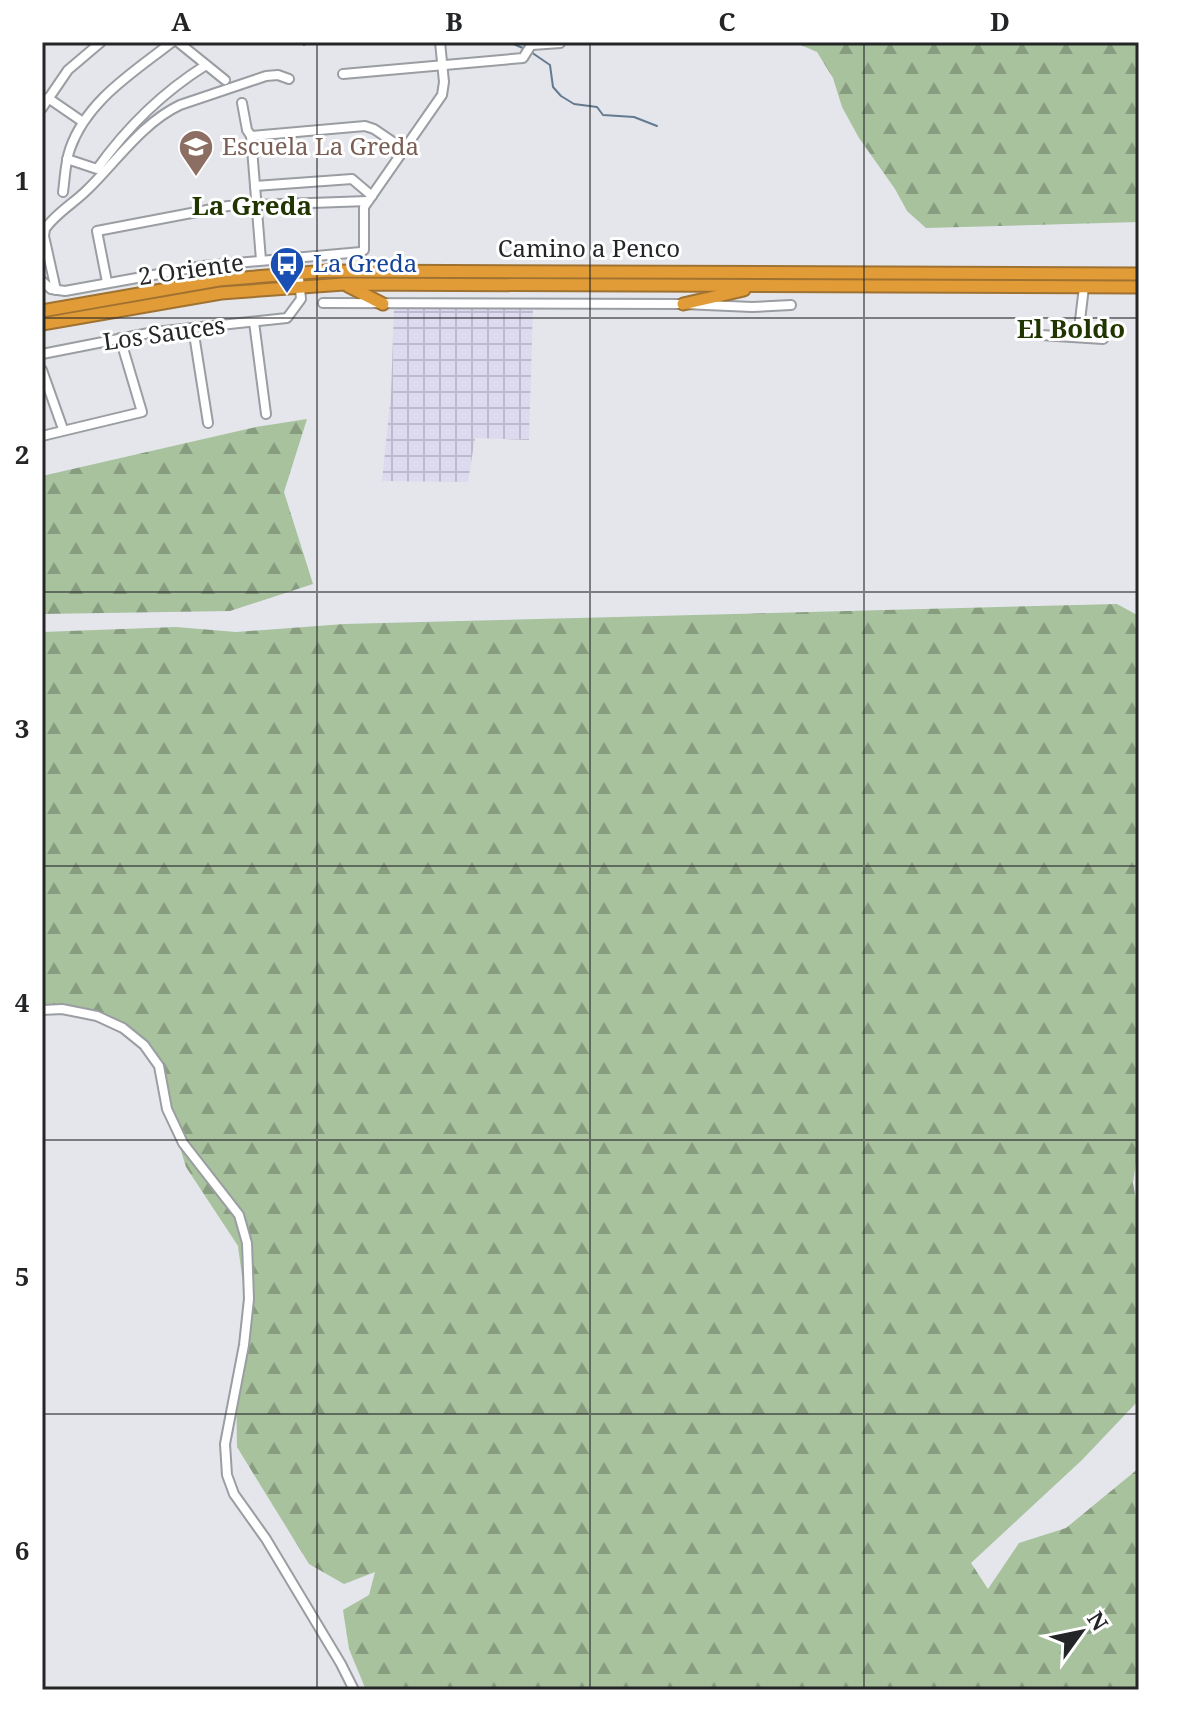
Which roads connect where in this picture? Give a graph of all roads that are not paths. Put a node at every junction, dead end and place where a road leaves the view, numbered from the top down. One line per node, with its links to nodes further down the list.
1 (101, 42): 11 (street)
2 (175, 42): 6 (street); 14 (street)
3 (440, 42): 7 (street)
4 (560, 43): 5 (street)
5 (531, 47): 7 (street)
6 (206, 65): 10 (street); 17 (street)
7 (443, 65): 8 (street); 16 (street)
8 (343, 74)
9 (289, 79): 33 (street)
10 (225, 80)
11 (48, 98): 13 (street); 14 (street)
12 (242, 103): 15 (street)
13 (42, 108)
14 (83, 122): 17 (street)
15 (251, 136): 16 (street); 18 (street)
16 (405, 150): 20 (street)
17 (67, 159): 19 (street)
18 (255, 186): 20 (street); 21 (street)
19 (63, 192)
20 (370, 198): 21 (street); 22 (street, 2 Oriente)
21 (257, 204): 23 (street); 27 (street)
22 (297, 258): 23 (street, 2 Oriente); 24 (street)
23 (261, 260): 27 (street, 2 Oriente)
24 (299, 272): 25 (highway, Camino a Penco); 29 (street); 38 (highway, Camino a Penco)
25 (1139, 274)
26 (42, 282): 33 (street)
27 (107, 282): 33 (street, 2 Oriente)
28 (344, 284): 29 (highway, Camino a Penco); 30 (highway, Camino a Penco); 35 (highway)
29 (300, 285): 39 (street, Los Sauces); 40 (highway, Camino a Penco)
30 (763, 285): 31 (highway, Camino a Penco); 36 (highway)
31 (1084, 287): 32 (highway, Camino a Penco); 43 (street)
32 (1139, 287)
33 (56, 290)
34 (323, 303): 35 (street)
35 (383, 304): 36 (street)
36 (683, 304): 37 (street)
37 (791, 305)
38 (42, 311)
39 (254, 322): 41 (street, Los Sauces); 48 (street)
40 (42, 324)
41 (193, 328): 44 (street, Los Sauces); 49 (street)
42 (1041, 335): 43 (street)
43 (1078, 337): 45 (street)
44 (120, 338): 46 (street, Los Sauces); 50 (street)
45 (1103, 339)
46 (42, 354)
47 (42, 370): 50 (street)
48 (266, 414)
49 (208, 423)
50 (63, 429): 51 (street)
51 (42, 436)
52 (42, 1010): 53 (street)
53 (354, 1690)

